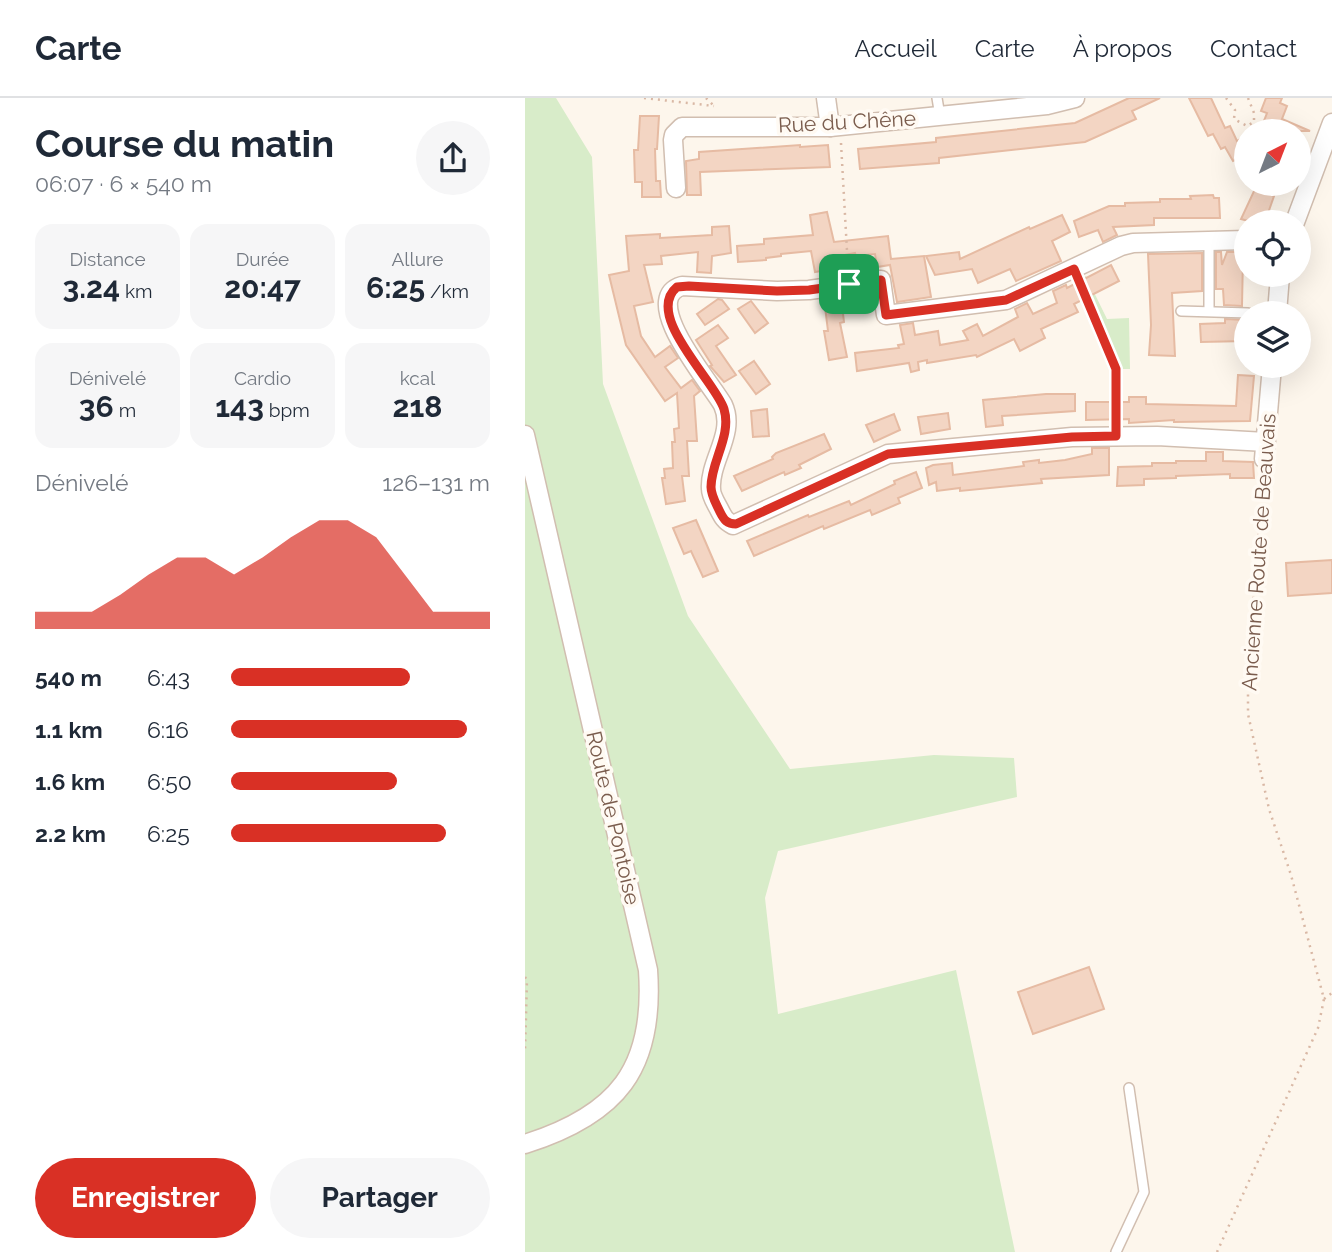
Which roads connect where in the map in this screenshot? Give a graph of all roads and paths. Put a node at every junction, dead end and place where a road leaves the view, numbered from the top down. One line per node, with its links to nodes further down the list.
1 (644, 98): 2 (path)
2 (706, 98)
3 (826, 98): 10 (street)
4 (937, 98): 8 (lane)
5 (1075, 98): 8 (street, Rue du Chêne)
6 (1226, 98): 7 (path)
7 (1248, 98)
8 (940, 116): 10 (street, Rue du Chêne)
9 (1332, 123): 12 (street)
10 (835, 126): 11 (street, Rue du Chêne); 16 (path)
11 (676, 188)
12 (1299, 210)
13 (1209, 240): 14 (street); 15 (street); 18 (lane)
14 (1234, 240)
15 (1074, 269): 16 (street); 22 (path)
16 (849, 284): 22 (street)
17 (1181, 311): 18 (lane)
18 (1209, 311): 19 (lane)
19 (1234, 312)
20 (1271, 378): 23 (street, Ancienne Route de Beauvais)
21 (525, 435): 29 (street, Route de Pontoise)
22 (1116, 436): 23 (street)
23 (1265, 451): 26 (path, Ancienne Route de Beauvais)
24 (525, 977): 27 (path)
25 (1332, 993): 26 (path)
26 (1324, 999): 31 (path, Ancienne Route de Beauvais)
27 (525, 1051)
28 (1129, 1088): 30 (lane)
29 (525, 1144)
30 (1115, 1252)
31 (1216, 1252)

